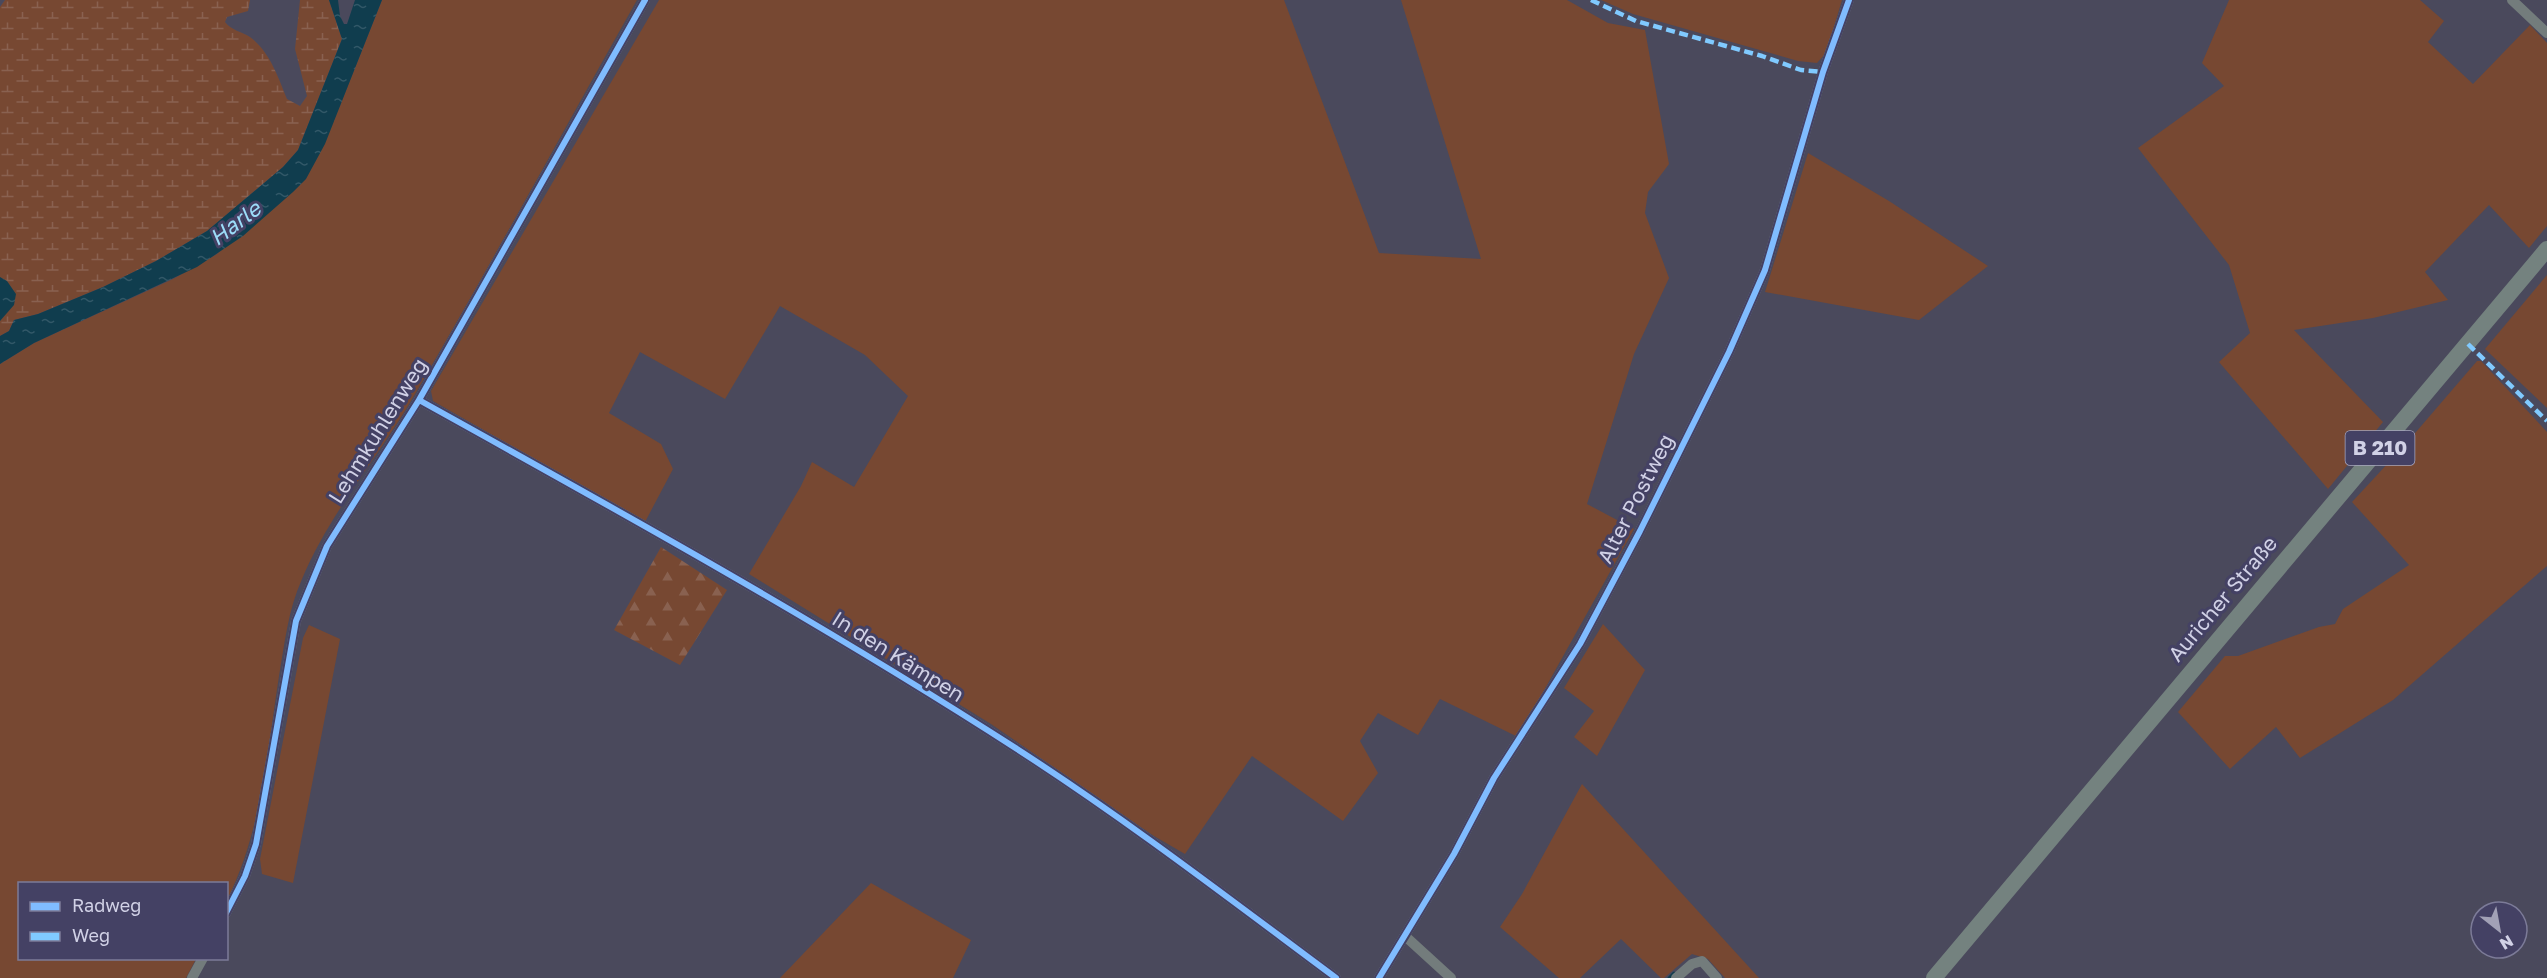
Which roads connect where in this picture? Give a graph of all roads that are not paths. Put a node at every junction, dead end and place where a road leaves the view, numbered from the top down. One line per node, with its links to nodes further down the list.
1 (645, 0): 6 (street, Lehmkuhlenweg)
2 (1849, 0): 8 (street, Alter Postweg)
3 (2512, 0): 4 (street)
4 (2547, 33)
5 (2547, 249): 16 (main road, Auricher Straße / B 210)
6 (419, 400): 7 (street, Lehmkuhlenweg); 11 (street, In den Kämpen)
7 (228, 909)
8 (1405, 936): 12 (street, Alter Postweg); 13 (street)
9 (201, 960): 10 (street)
10 (192, 978)
11 (1336, 978)
12 (1379, 978)
13 (1451, 978)
14 (1676, 978): 15 (street)
15 (1717, 978)
16 (1934, 978)

